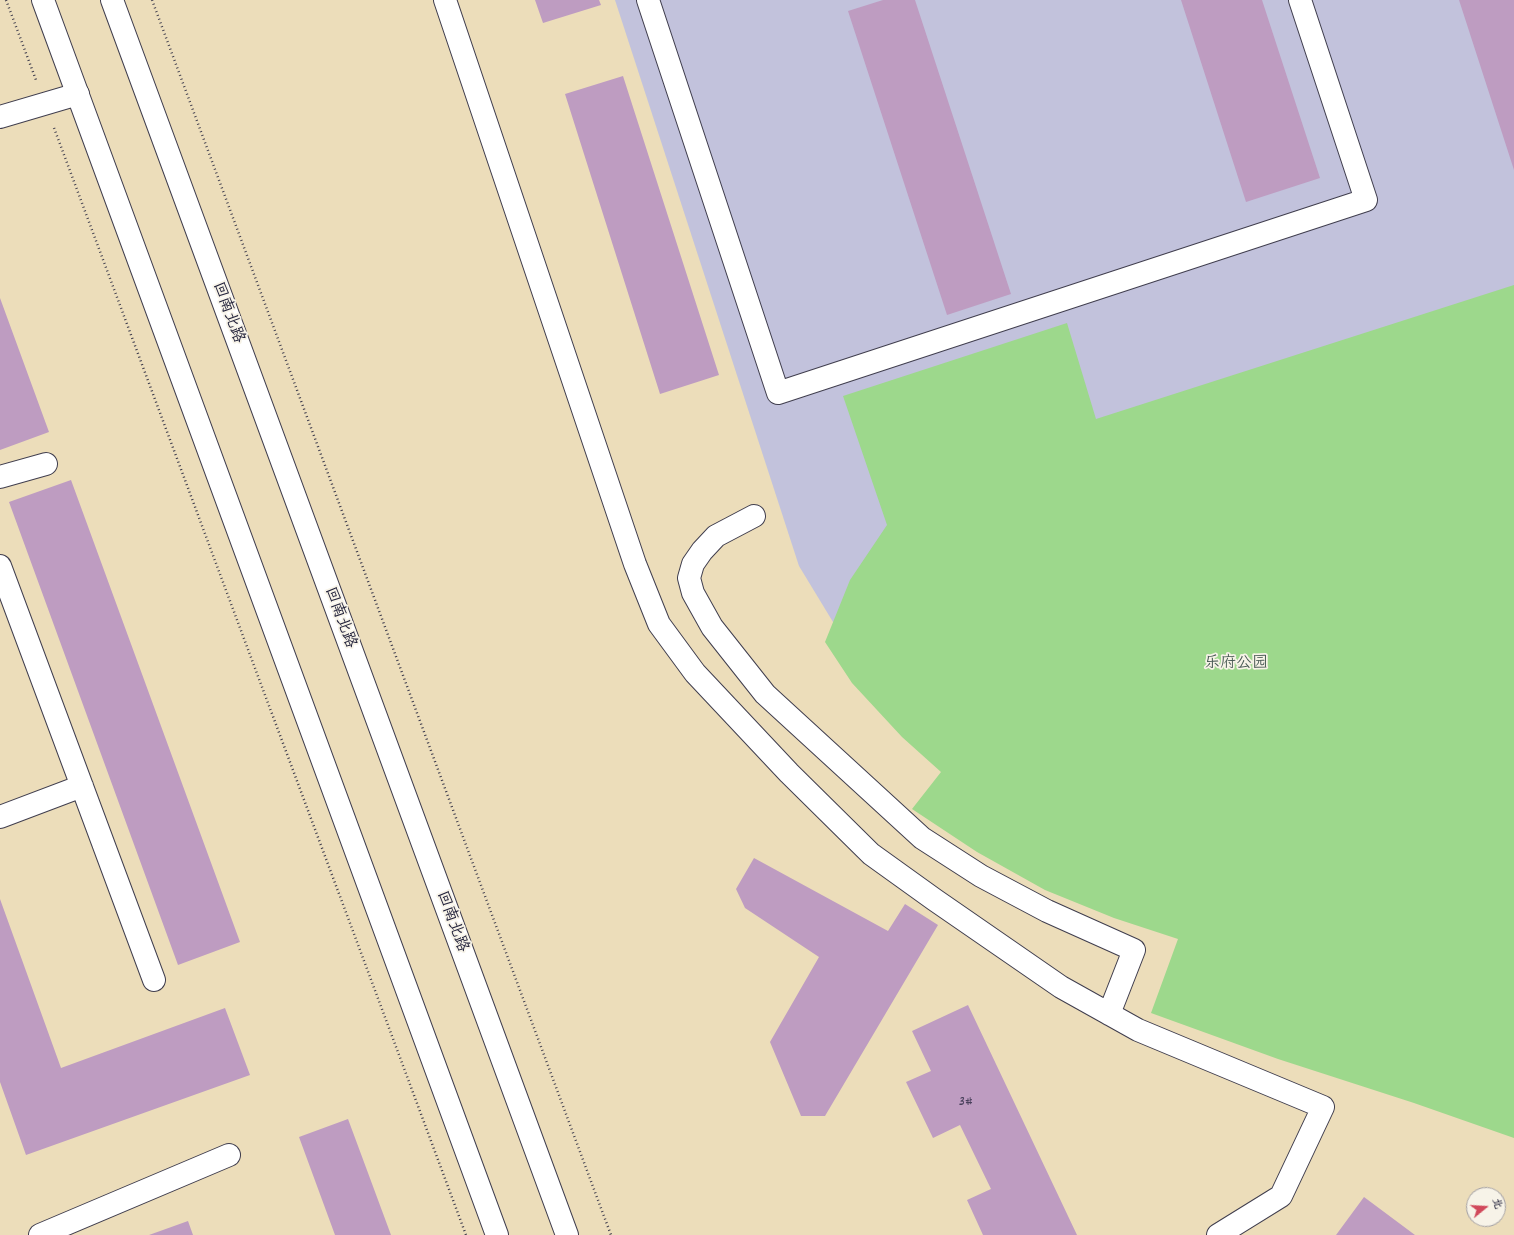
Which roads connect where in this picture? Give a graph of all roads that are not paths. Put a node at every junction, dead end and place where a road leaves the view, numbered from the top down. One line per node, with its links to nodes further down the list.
1 (43, 0): 6 (street)
2 (112, 0): 19 (street, 回南北路)
3 (445, 0): 15 (street)
4 (648, 0): 5 (street)
5 (1300, 0)
6 (78, 94): 7 (street); 18 (street)
7 (0, 117)
8 (46, 464): 9 (street)
9 (0, 477)
10 (754, 516): 15 (street)
11 (0, 566): 12 (street)
12 (82, 786): 13 (street); 14 (street)
13 (0, 817)
14 (154, 980)
15 (1109, 1014): 20 (street)
16 (229, 1155): 17 (street)
17 (40, 1235)
18 (497, 1235)
19 (567, 1235)
20 (1218, 1235)

